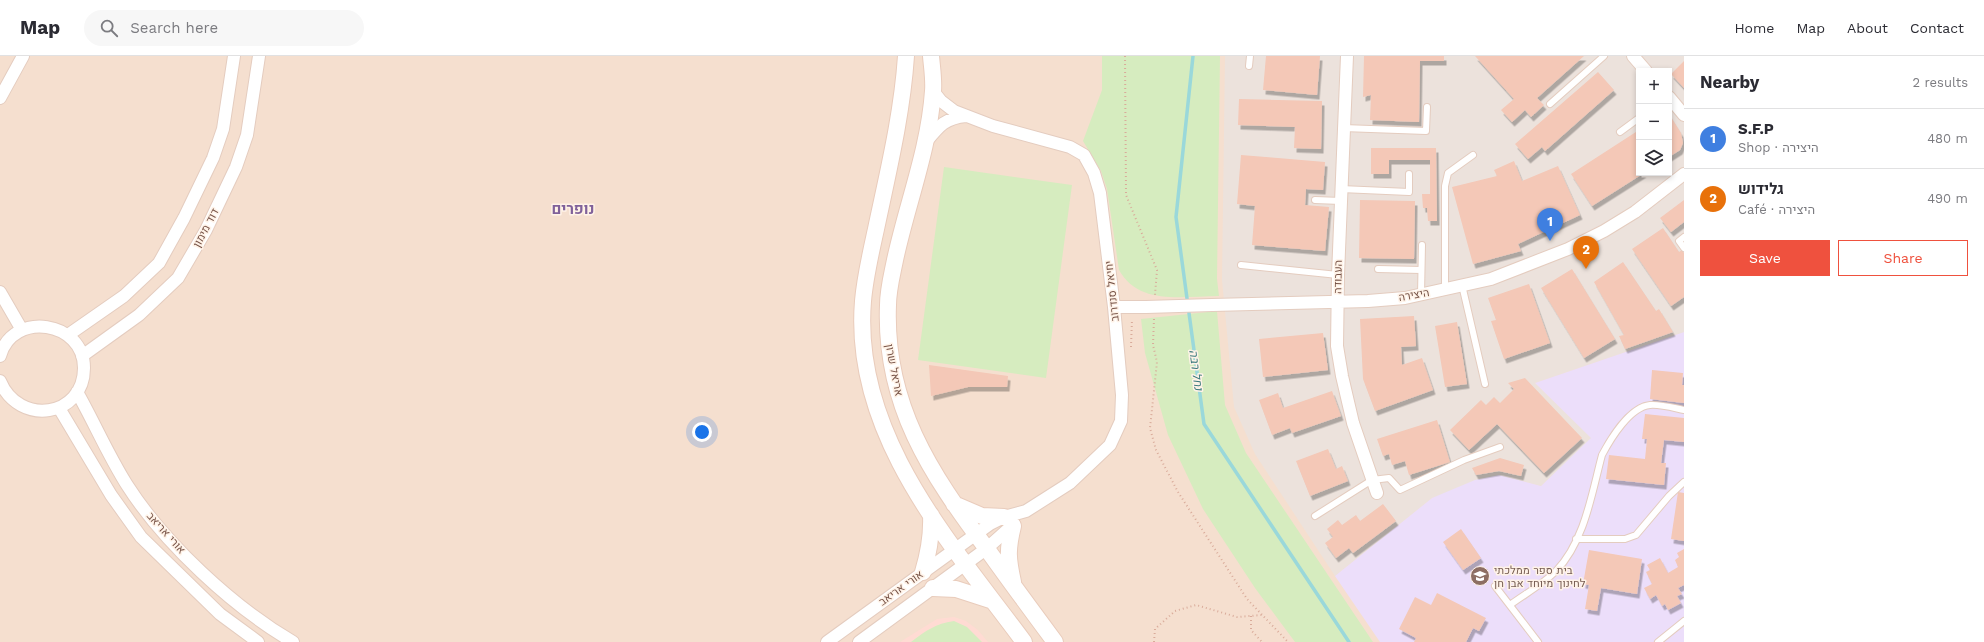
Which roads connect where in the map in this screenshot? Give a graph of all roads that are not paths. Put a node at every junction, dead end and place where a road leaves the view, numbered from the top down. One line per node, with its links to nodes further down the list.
1 (23, 56): 13 (street)
2 (234, 56): 42 (street)
3 (259, 56): 44 (street, דוד מימון)
4 (906, 56): 57 (main road)
5 (931, 56): 12 (main road, אריאל שרון)
6 (1250, 56): 10 (lane)
7 (1348, 56): 20 (street, העבודה)
8 (1604, 56): 15 (lane)
9 (1633, 56): 11 (street)
10 (1249, 66)
11 (1643, 68)
12 (933, 91): 18 (street, יחיאל סנדרוב); 22 (main road, אריאל שרון)
13 (0, 98)
14 (1672, 100): 17 (street)
15 (1550, 104)
16 (1427, 107): 20 (lane)
17 (1684, 114)
18 (966, 116): 22 (street); 40 (street, יחיאל סנדרוב)
19 (1636, 120): 21 (lane)
20 (1344, 128): 26 (street, העבודה)
21 (1620, 132)
22 (926, 142): 56 (main road, אריאל שרון)
23 (1473, 155): 36 (lane)
24 (1409, 174): 26 (lane)
25 (1684, 174): 35 (street, היצירה)
26 (1341, 195): 27 (lane); 34 (street, העבודה)
27 (1315, 200)
28 (1684, 237): 30 (lane)
29 (1422, 245): 33 (lane)
30 (1684, 248)
31 (1241, 265): 34 (lane)
32 (1378, 269): 33 (lane)
33 (1421, 270): 38 (lane)
34 (1338, 275): 39 (street, העבודה)
35 (1462, 285): 36 (street, היצירה); 46 (lane)
36 (1445, 289): 38 (street, היצירה)
37 (0, 292): 41 (street)
38 (1421, 294): 39 (street, היצירה)
39 (1338, 302): 40 (street, היצירה, bridge); 53 (street, העבודה)
40 (1114, 307): 59 (street, יחיאל סנדרוב)
41 (22, 330): 42 (street); 43 (street)
42 (68, 335): 44 (street)
43 (0, 356)
44 (82, 356): 47 (street)
45 (0, 381): 48 (street)
46 (1485, 384)
47 (77, 392): 50 (street); 74 (street, אורי אריאב)
48 (13, 401): 49 (street); 50 (street)
49 (0, 402)
50 (59, 408): 73 (street, אורי אריאב)
51 (1684, 410): 61 (lane)
52 (1500, 447): 53 (lane)
53 (1372, 480): 55 (street, העבודה); 58 (lane)
54 (1684, 482): 61 (lane)
55 (1377, 493)
56 (953, 504): 59 (main road); 60 (main road, אריאל שרון)
57 (931, 515): 62 (main road); 65 (main road)
58 (1315, 516)
59 (1008, 522): 60 (street, יחיאל סנדרוב); 63 (street, יחיאל סנדרוב); 67 (main road)
60 (975, 534): 62 (street, אורי אריאב); 63 (main road, אריאל שרון)
61 (1576, 539): 70 (lane)
62 (955, 549): 64 (main road); 65 (street, אורי אריאב)
63 (986, 549): 64 (street, יחיאל סנדרוב); 67 (main road, אריאל שרון)
64 (966, 564): 68 (street, אורי אריאב); 69 (main road)
65 (923, 572): 75 (street, אורי אריאב)
66 (1495, 586): 70 (lane)
67 (1014, 587): 77 (main road, אריאל שרון)
68 (933, 588): 69 (main road); 72 (street, אורי אריאב)
69 (994, 601): 76 (main road)
70 (1510, 605): 78 (lane)
71 (1684, 621): 79 (lane)
72 (864, 641)
73 (258, 642)
74 (293, 642)
75 (827, 642)
76 (1024, 642)
77 (1055, 642)
78 (1538, 642)
79 (1658, 642)

